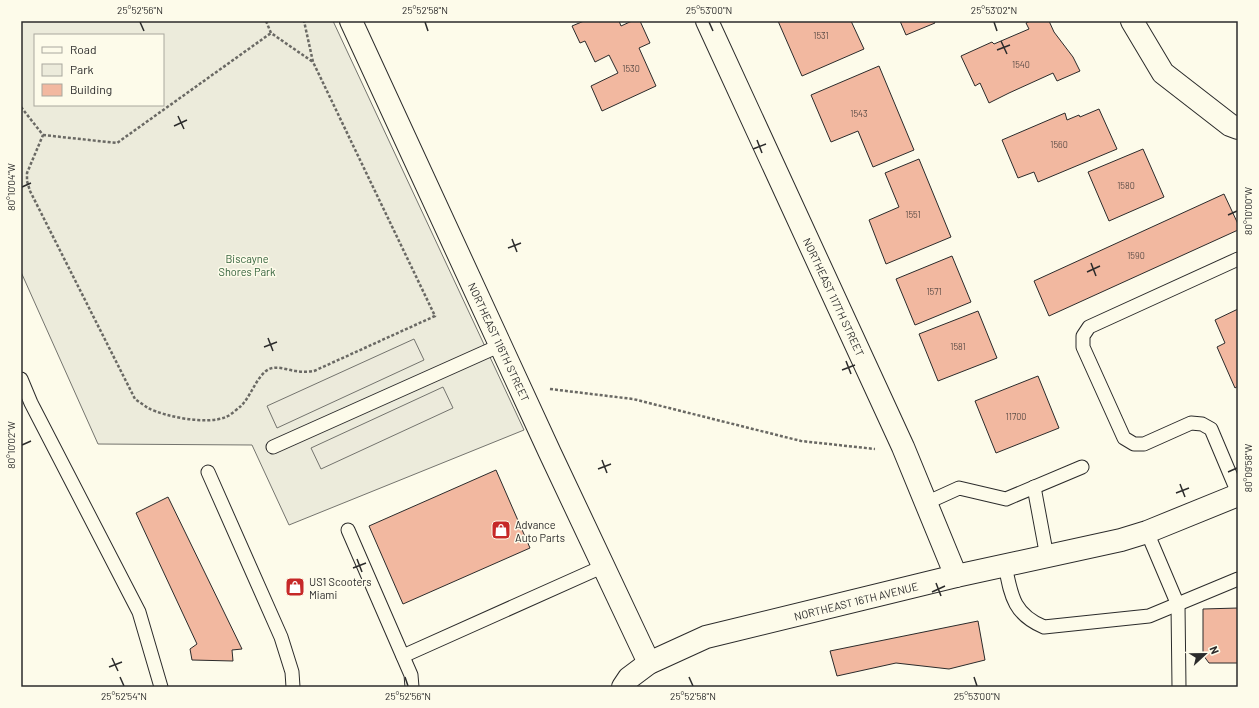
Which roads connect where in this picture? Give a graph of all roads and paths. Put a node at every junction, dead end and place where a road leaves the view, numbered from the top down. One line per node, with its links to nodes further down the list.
1 (266, 21): 6 (path)
2 (304, 21): 7 (path)
3 (351, 21): 12 (street, NORTHEAST 116TH STREET)
4 (707, 21): 16 (street, NORTHEAST 117TH STREET)
5 (1132, 21): 9 (street)
6 (271, 33): 7 (path); 10 (path)
7 (314, 62): 10 (path)
8 (21, 106): 10 (path)
9 (1234, 126)
10 (43, 135)
11 (1238, 259): 20 (lane)
12 (500, 345): 14 (street, NORTHEAST 116TH STREET); 15 (lane)
13 (21, 379): 32 (lane)
14 (519, 386): 16 (path); 25 (street, NORTHEAST 116TH STREET)
15 (273, 447)
16 (903, 447): 21 (street, NORTHEAST 117TH STREET)
17 (1082, 467): 19 (lane)
18 (208, 472): 33 (lane)
19 (1034, 487): 21 (lane); 24 (lane)
20 (1238, 494): 23 (street, NORTHEAST 16TH AVENUE)
21 (926, 503): 27 (street, NORTHEAST 117TH STREET)
22 (348, 530): 30 (lane)
23 (1147, 532): 24 (street, NORTHEAST 16TH AVENUE); 29 (lane)
24 (1047, 557): 26 (street, NORTHEAST 16TH AVENUE)
25 (604, 566): 30 (lane); 31 (street, NORTHEAST 116TH STREET)
26 (1005, 566): 27 (street, NORTHEAST 16TH AVENUE); 29 (lane)
27 (956, 576): 31 (street, NORTHEAST 16TH AVENUE)
28 (1238, 579): 29 (lane)
29 (1178, 605): 36 (lane)
30 (403, 656): 34 (lane)
31 (649, 663): 35 (street, NORTHEAST 16TH AVENUE)
32 (161, 687)
33 (292, 687)
34 (412, 687)
35 (623, 687)
36 (1179, 687)

